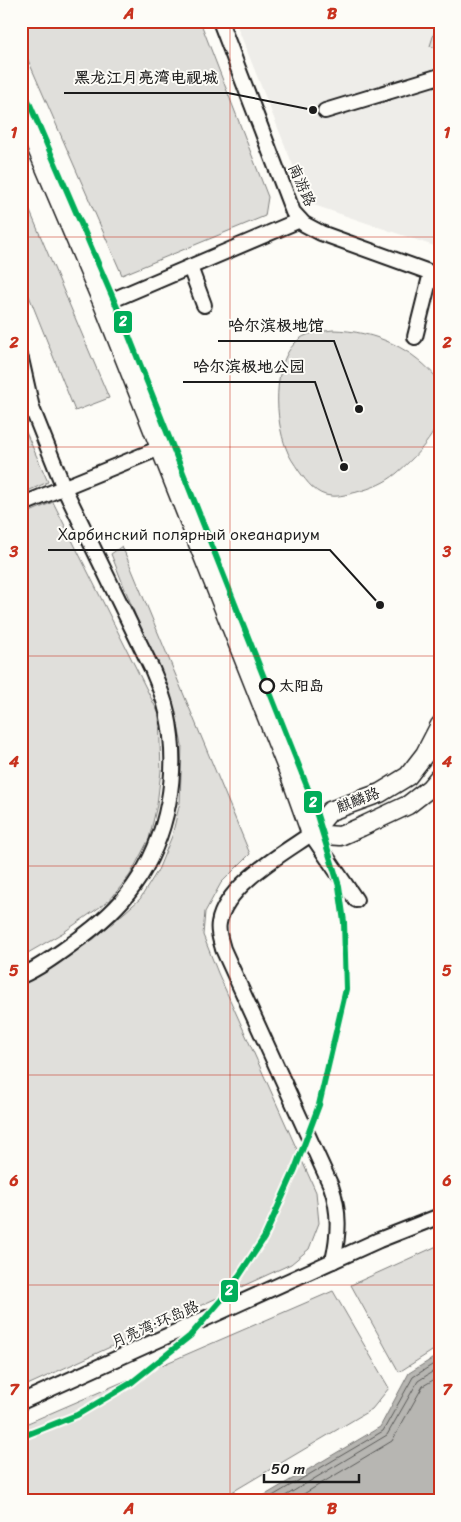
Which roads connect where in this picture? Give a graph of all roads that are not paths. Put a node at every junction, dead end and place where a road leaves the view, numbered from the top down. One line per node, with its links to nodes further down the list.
1 (220, 21): 5 (street, 南游路)
2 (440, 76): 4 (street)
3 (21, 111): 8 (main road)
4 (325, 111)
5 (300, 220): 6 (street); 7 (street, 南游路)
6 (190, 267): 8 (street); 9 (street)
7 (435, 274): 10 (street)
8 (103, 304): 12 (main road)
9 (204, 305)
10 (415, 337)
11 (21, 359): 13 (street)
12 (160, 448): 13 (street); 17 (main road)
13 (64, 488): 14 (street); 19 (street)
14 (21, 505)
15 (440, 725): 17 (main road, 麒麟路)
16 (440, 776): 17 (main road, 麒麟路)
17 (311, 834): 18 (street); 21 (street)
18 (356, 900)
19 (21, 976)
20 (440, 1216): 21 (street, 月亮湾·环岛路)
21 (333, 1261): 22 (street, 月亮湾·环岛路)
22 (21, 1402)

